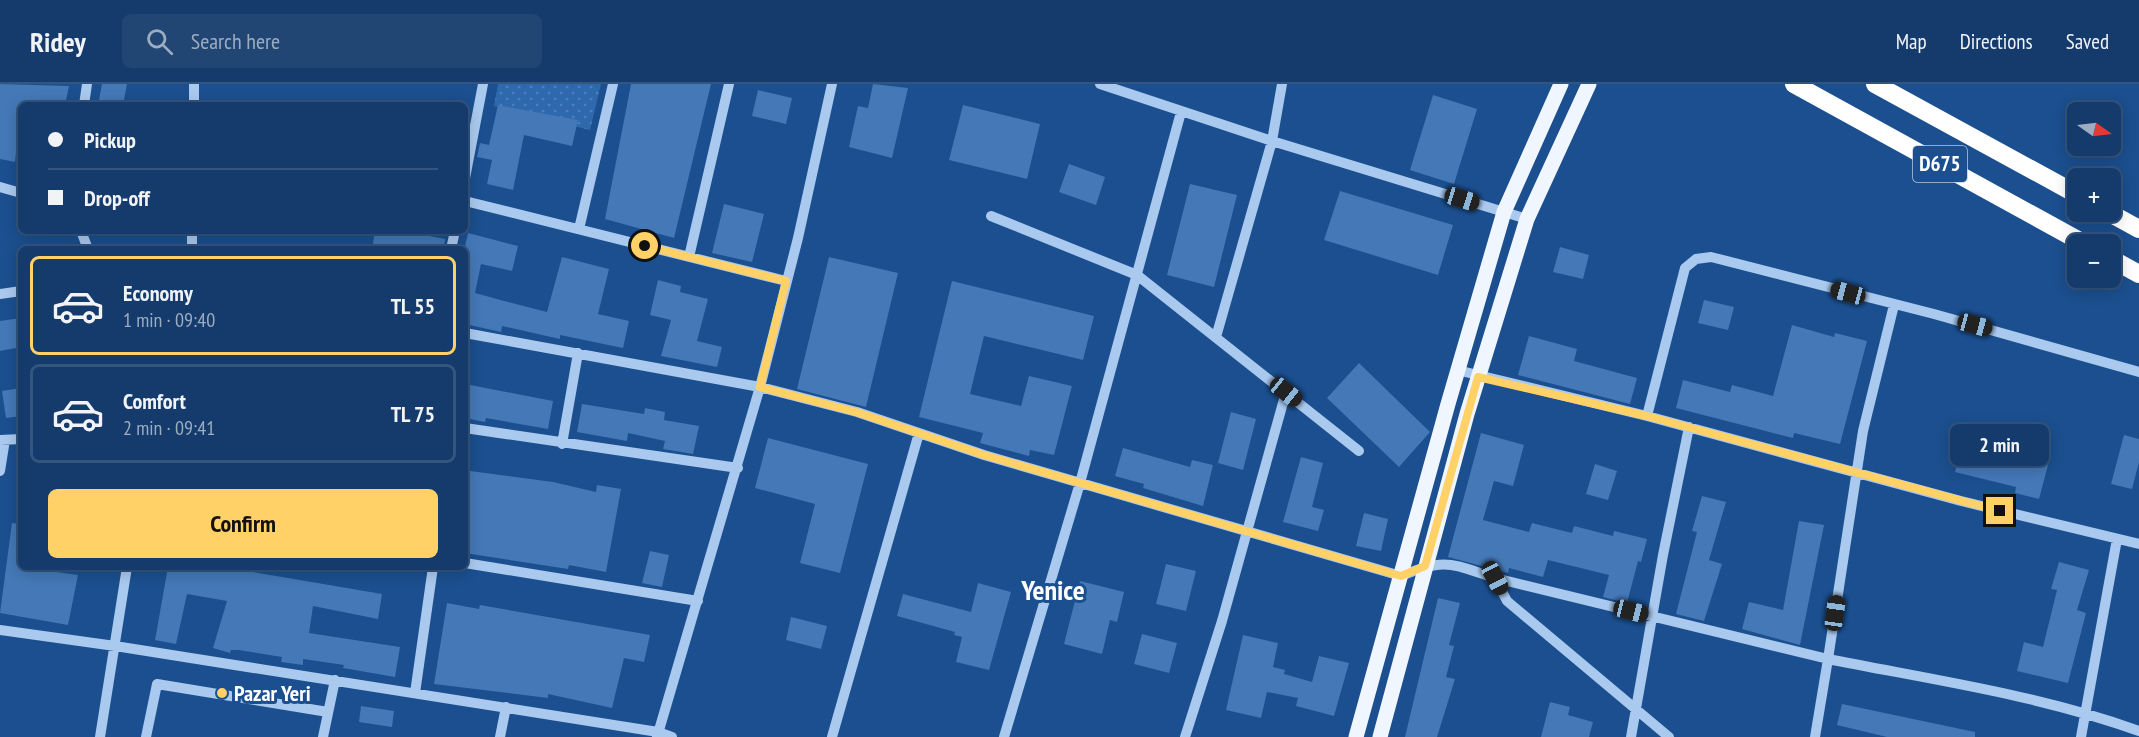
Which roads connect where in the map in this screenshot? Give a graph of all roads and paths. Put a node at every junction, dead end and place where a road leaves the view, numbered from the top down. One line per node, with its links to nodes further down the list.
1 (87, 84): 13 (street)
2 (194, 84): 14 (street)
3 (483, 84): 17 (street)
4 (613, 84): 26 (street)
5 (729, 84): 29 (street)
6 (832, 84): 33 (street)
7 (1100, 84): 15 (street)
8 (1282, 84): 16 (street)
9 (1560, 84): 22 (main road)
10 (1589, 84): 24 (main road)
11 (1794, 84): 28 (highway, D675)
12 (1875, 84): 19 (highway, D675)
13 (84, 102)
14 (194, 102)
15 (1181, 112): 16 (street); 32 (street)
16 (1272, 141): 22 (street); 38 (street)
17 (468, 162)
18 (0, 187): 20 (street)
19 (2067, 189)
20 (18, 192)
21 (468, 202): 26 (street)
22 (1504, 212): 24 (street); 40 (main road)
23 (991, 216): 32 (street)
24 (1527, 219): 42 (main road)
25 (2121, 219): 27 (highway)
26 (579, 229): 29 (street)
27 (2139, 229)
28 (2067, 234)
29 (688, 257): 33 (street)
30 (2121, 264): 31 (highway)
31 (2139, 274)
32 (1137, 275): 38 (street); 56 (street)
33 (786, 281): 43 (street)
34 (18, 291): 35 (street)
35 (0, 294)
36 (1894, 305): 41 (street); 45 (street); 55 (street)
37 (468, 334): 39 (street)
38 (1216, 337): 44 (street)
39 (578, 353): 43 (street); 51 (street)
40 (1457, 370): 42 (street); 64 (main road)
41 (2139, 372)
42 (1478, 377): 45 (street); 61 (main road)
43 (760, 387): 48 (street); 53 (street)
44 (1286, 392): 52 (street); 57 (street)
45 (1647, 416): 46 (street)
46 (1689, 427): 55 (street); 67 (street)
47 (468, 428): 51 (street)
48 (919, 433): 56 (street); 84 (street)
49 (18, 439): 50 (street)
50 (2, 440): 54 (street)
51 (562, 444): 53 (street)
52 (1359, 451)
53 (738, 468): 66 (street)
54 (0, 471)
55 (1857, 474): 58 (street); 70 (street)
56 (1080, 483): 57 (street); 85 (street)
57 (1247, 532): 64 (street); 86 (street)
58 (2117, 539): 59 (street); 76 (street)
59 (2139, 544)
60 (468, 563): 66 (street)
61 (1425, 566): 64 (street); 65 (street); 88 (main road)
62 (127, 570): 69 (street)
63 (433, 570): 72 (street)
64 (1401, 576): 87 (main road)
65 (1495, 578): 67 (street); 74 (street)
66 (698, 601): 78 (street)
67 (1654, 617): 70 (street); 74 (street)
68 (0, 630): 69 (street)
69 (115, 646): 71 (street); 79 (street)
70 (1828, 659): 76 (street); 91 (street)
71 (335, 680): 72 (street); 75 (street)
72 (415, 693): 73 (street)
73 (506, 707): 78 (street); 82 (street)
74 (1636, 711): 89 (street); 90 (street)
75 (328, 712): 80 (street); 81 (street)
76 (2086, 712): 77 (street); 92 (street)
77 (2139, 731)
78 (658, 734): 83 (street)
79 (100, 737)
80 (146, 737)
81 (323, 737)
82 (500, 737)
83 (672, 737)
84 (832, 737)
85 (1004, 737)
86 (1185, 737)
87 (1356, 737)
88 (1380, 737)
89 (1631, 737)
90 (1669, 737)
91 (1815, 737)
92 (2081, 737)

